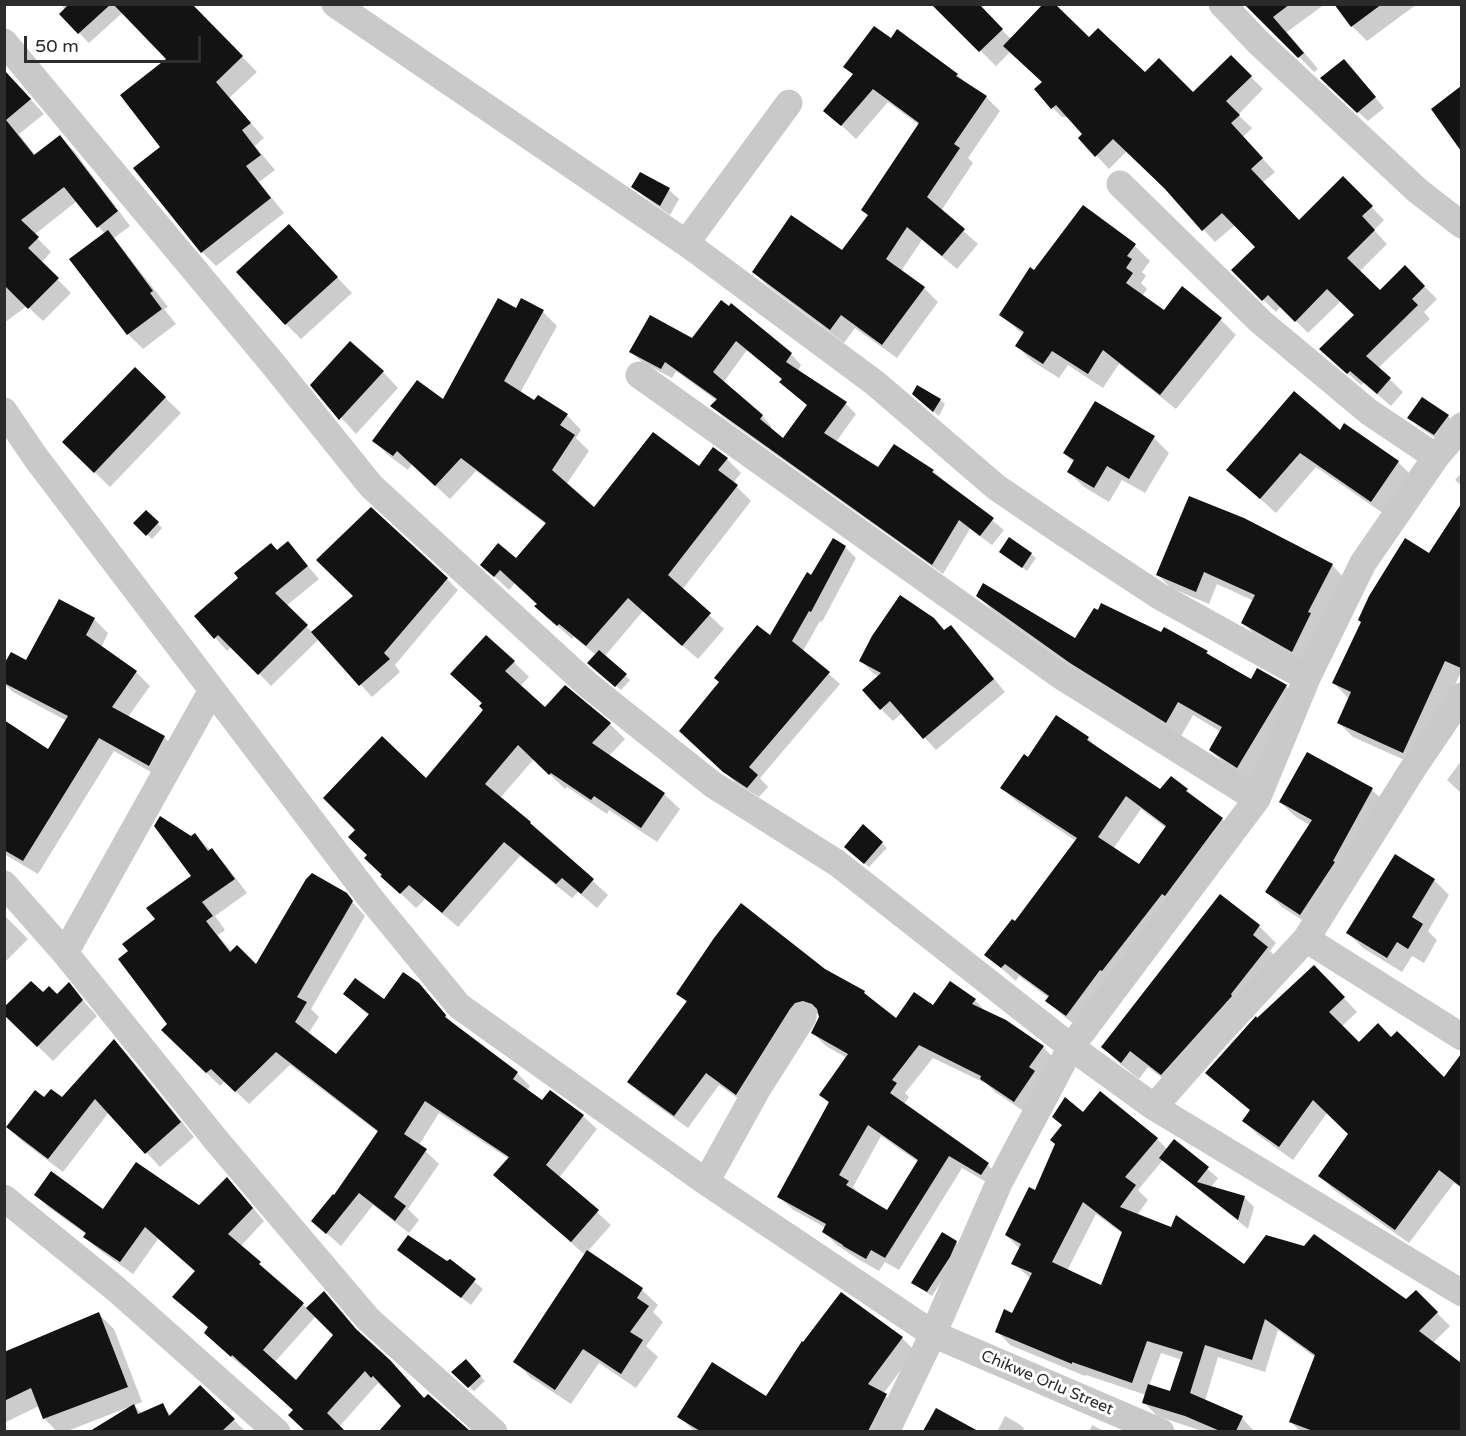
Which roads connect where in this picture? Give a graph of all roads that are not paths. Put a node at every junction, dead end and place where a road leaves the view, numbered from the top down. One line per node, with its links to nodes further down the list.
1 (335, 4): 7 (street)
2 (1222, 4): 6 (street)
3 (4, 42): 21 (street)
4 (789, 103): 7 (street)
5 (1120, 184): 11 (street)
6 (1461, 225)
7 (686, 243): 12 (street)
8 (639, 375): 15 (street)
9 (4, 411): 13 (street, Chikwe Orlu Street)
10 (1461, 426): 11 (street)
11 (1436, 458): 12 (street)
12 (1307, 678): 15 (street)
13 (212, 690): 18 (street); 23 (street, Chikwe Orlu Street)
14 (1461, 696): 17 (street)
15 (1257, 799): 21 (street)
16 (4, 884): 18 (street)
17 (1306, 939): 20 (street); 22 (street)
18 (66, 953): 28 (street)
19 (803, 1017): 23 (street)
20 (1461, 1037)
21 (1071, 1047): 22 (street); 26 (street)
22 (1154, 1107): 25 (street)
23 (706, 1182): 26 (street, Chikwe Orlu Street)
24 (4, 1198): 27 (street)
25 (1461, 1293)
26 (933, 1334): 29 (street); 30 (street, Chikwe Orlu Street)
27 (274, 1431)
28 (494, 1431)
29 (886, 1431)
30 (1161, 1431)

